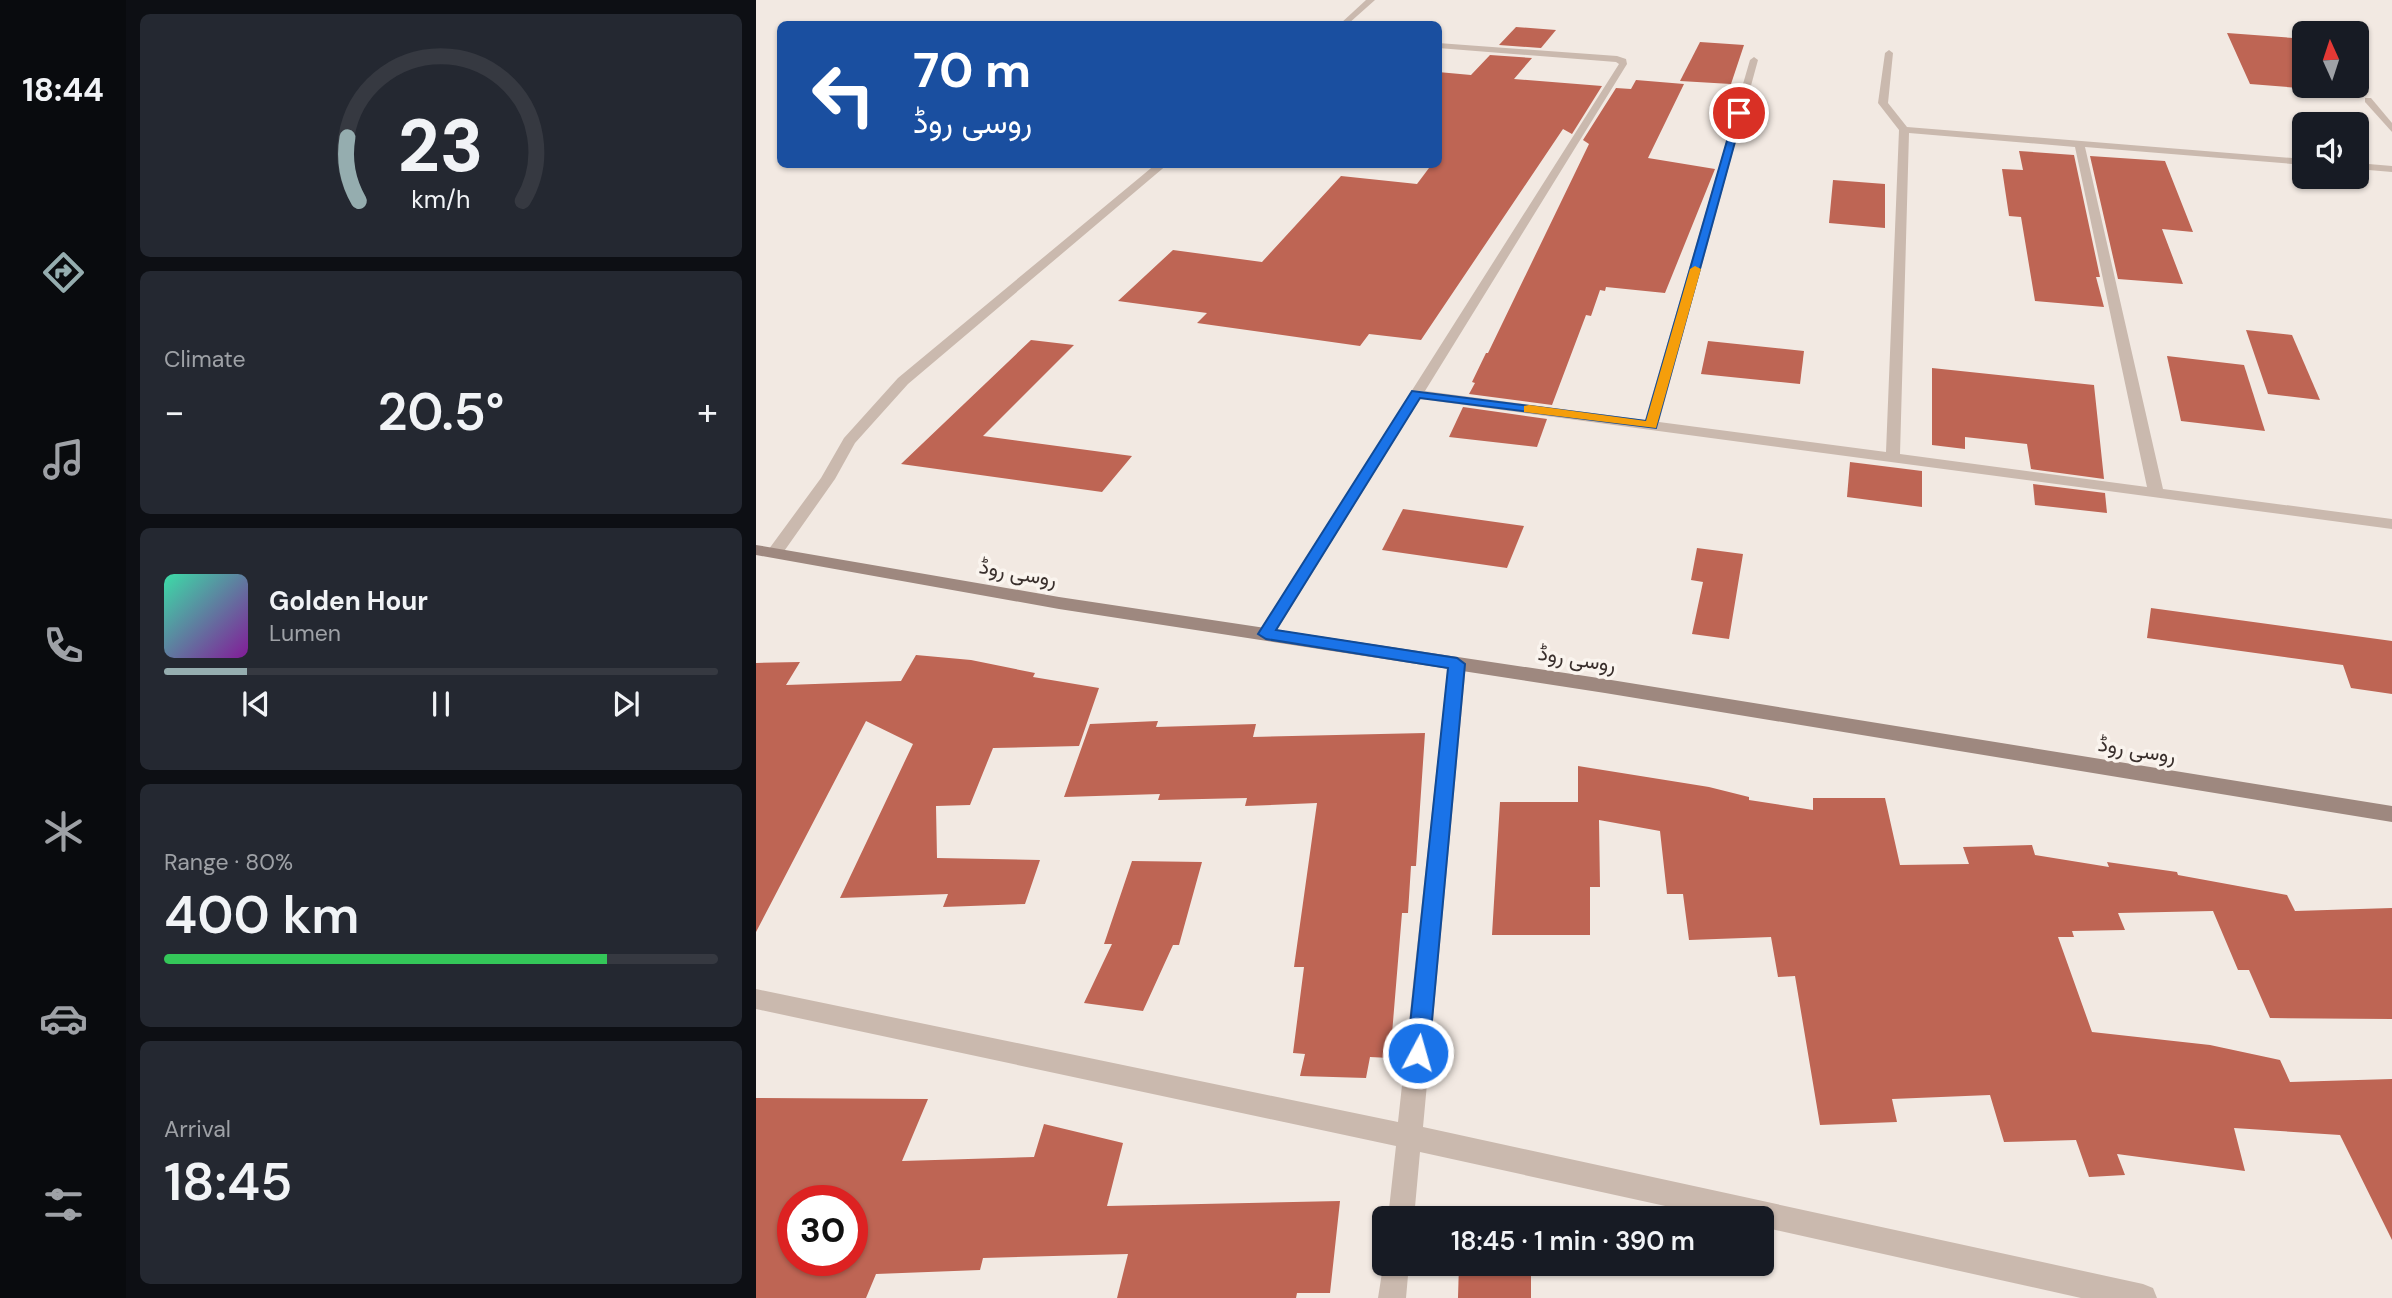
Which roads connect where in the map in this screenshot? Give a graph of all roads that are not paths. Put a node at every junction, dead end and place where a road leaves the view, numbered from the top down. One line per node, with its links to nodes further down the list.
1 (1371, 0): 2 (street)
2 (1346, 21)
3 (1442, 45): 14 (street)
4 (1889, 54): 8 (street)
5 (1754, 60): 15 (street)
6 (2368, 100): 7 (street)
7 (2392, 129)
8 (1904, 130): 9 (street); 16 (street)
9 (2080, 146): 10 (street); 17 (street)
10 (2292, 161)
11 (2369, 167): 13 (street)
12 (1158, 168): 19 (street)
13 (2392, 169)
14 (1416, 394): 15 (street); 20 (street)
15 (1651, 425): 16 (street)
16 (1894, 457): 17 (street)
17 (2155, 492): 18 (street)
18 (2392, 524)
19 (765, 552): 20 (main road, روسی روڈ)
20 (1266, 634): 21 (main road, روسی روڈ)
21 (1457, 664): 22 (main road, روسی روڈ); 24 (street)
22 (2392, 814)
23 (756, 999): 24 (street)
24 (1410, 1137): 25 (street); 28 (street)
25 (1402, 1206)
26 (1394, 1276): 27 (street)
27 (1392, 1298)
28 (2143, 1298)

